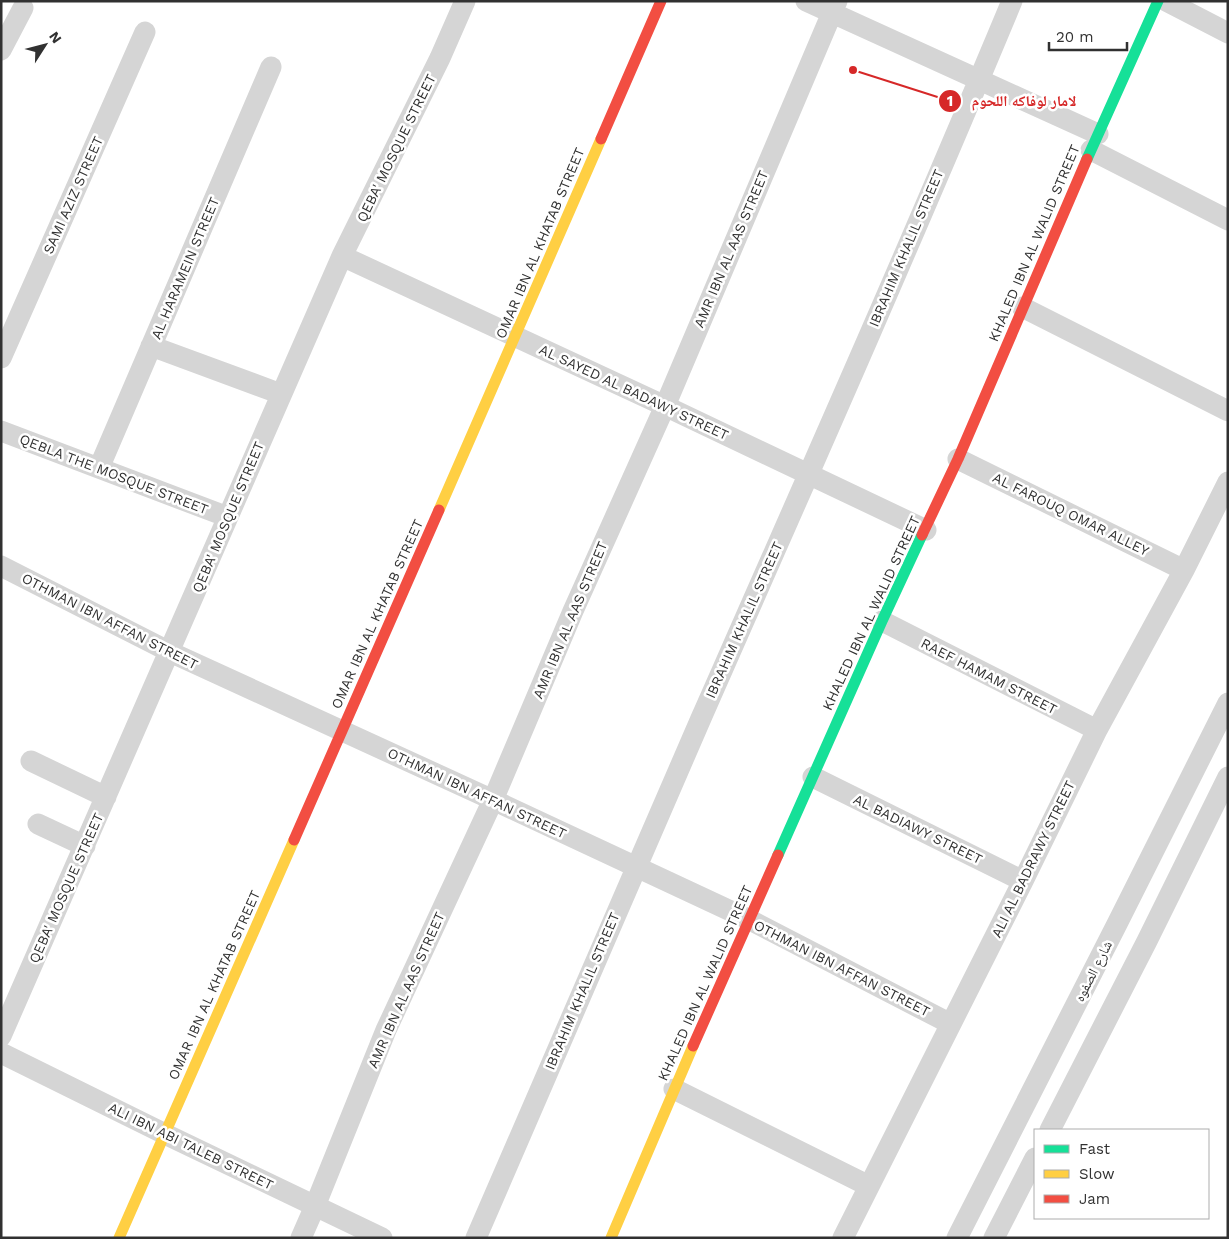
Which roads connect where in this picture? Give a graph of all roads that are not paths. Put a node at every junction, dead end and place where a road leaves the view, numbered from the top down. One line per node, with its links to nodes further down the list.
1 (465, 1): 16 (street, QEBA' MOSQUE STREET)
2 (661, 1): 18 (street, OMAR IBN AL KHATAB STREET)
3 (806, 1): 7 (street)
4 (1012, 1): 13 (street, IBRAHIM KHALIL STREET)
5 (1158, 1): 14 (street, KHALED IBN AL WALID STREET)
6 (1166, 1): 10 (street)
7 (834, 7): 13 (street); 22 (street, AMR IBN AL AAS STREET)
8 (23, 8): 11 (street)
9 (145, 32): 20 (street, SAMI AZIZ STREET)
10 (1228, 33)
11 (1, 50)
12 (271, 67): 19 (street, AL HARAMEIN STREET)
13 (979, 80): 14 (street); 27 (street, IBRAHIM KHALIL STREET)
14 (1094, 142): 15 (street); 17 (street, KHALED IBN AL WALID STREET)
15 (1228, 220)
16 (342, 256): 18 (street, AL SAYED AL BADAWY STREET); 21 (street, QEBA' MOSQUE STREET)
17 (1022, 307): 23 (street); 25 (street, KHALED IBN AL WALID STREET)
18 (516, 337): 22 (street, AL SAYED AL BADAWY STREET); 37 (street, OMAR IBN AL KHATAB STREET)
19 (152, 346): 21 (street); 26 (street, AL HARAMEIN STREET)
20 (1, 358)
21 (282, 394): 29 (street, QEBA' MOSQUE STREET)
22 (665, 406): 27 (street, AL SAYED AL BADAWY STREET); 43 (street, AMR IBN AL AAS STREET)
23 (1228, 410)
24 (1, 431): 26 (street, QEBLA THE MOSQUE STREET)
25 (958, 458): 30 (street, KHALED IBN AL WALID STREET); 32 (street, AL FAROUQ OMAR ALLEY)
26 (99, 468): 29 (street, QEBLA THE MOSQUE STREET)
27 (808, 474): 30 (street, AL SAYED AL BADAWY STREET); 46 (street, IBRAHIM KHALIL STREET)
28 (1228, 482): 32 (street, ALI AL BADRAWY STREET)
29 (228, 517): 34 (street, QEBA' MOSQUE STREET)
30 (926, 530): 33 (street, KHALED IBN AL WALID STREET)
31 (1, 566): 34 (street, OTHMAN IBN AFFAN STREET)
32 (1184, 570): 36 (street, ALI AL BADRAWY STREET)
33 (882, 621): 36 (street, RAEF HAMAM STREET); 40 (street, KHALED IBN AL WALID STREET)
34 (170, 652): 37 (street, OTHMAN IBN AFFAN STREET); 42 (street, QEBA' MOSQUE STREET)
35 (1228, 703): 38 (street, شارع الصفوه)
36 (1096, 730): 47 (street, ALI AL BADRAWY STREET)
37 (342, 731): 43 (street, OTHMAN IBN AFFAN STREET); 54 (street, OMAR IBN AL KHATAB STREET)
38 (1220, 735): 64 (street, شارع الصفوه)
39 (31, 761): 42 (street)
40 (813, 776): 47 (street, AL BADIAWY STREET); 48 (street, KHALED IBN AL WALID STREET)
41 (1228, 777): 53 (street)
42 (106, 797): 45 (street, QEBA' MOSQUE STREET)
43 (494, 800): 46 (street, OTHMAN IBN AFFAN STREET); 57 (street, AMR IBN AL AAS STREET)
44 (38, 824): 45 (street)
45 (85, 846): 50 (street, QEBA' MOSQUE STREET)
46 (636, 867): 48 (street, OTHMAN IBN AFFAN STREET); 61 (street, IBRAHIM KHALIL STREET)
47 (1022, 881): 49 (street, ALI AL BADRAWY STREET)
48 (750, 920): 49 (street, OTHMAN IBN AFFAN STREET); 52 (street, KHALED IBN AL WALID STREET)
49 (951, 1024): 56 (street, ALI AL BADRAWY STREET)
50 (1, 1036)
51 (1, 1053): 54 (street, ALI IBN ABI TALEB STREET)
52 (674, 1089): 56 (street); 62 (street, KHALED IBN AL WALID STREET)
53 (1051, 1129)
54 (165, 1134): 57 (street, ALI IBN ABI TALEB STREET); 58 (street, OMAR IBN AL KHATAB STREET)
55 (1034, 1160): 65 (street)
56 (869, 1186): 63 (street, ALI AL BADRAWY STREET)
57 (315, 1206): 59 (street, AMR IBN AL AAS STREET); 60 (street, ALI IBN ABI TALEB STREET)
58 (119, 1238)
59 (301, 1238)
60 (382, 1238)
61 (476, 1238)
62 (611, 1238)
63 (843, 1238)
64 (957, 1238)
65 (994, 1238)

